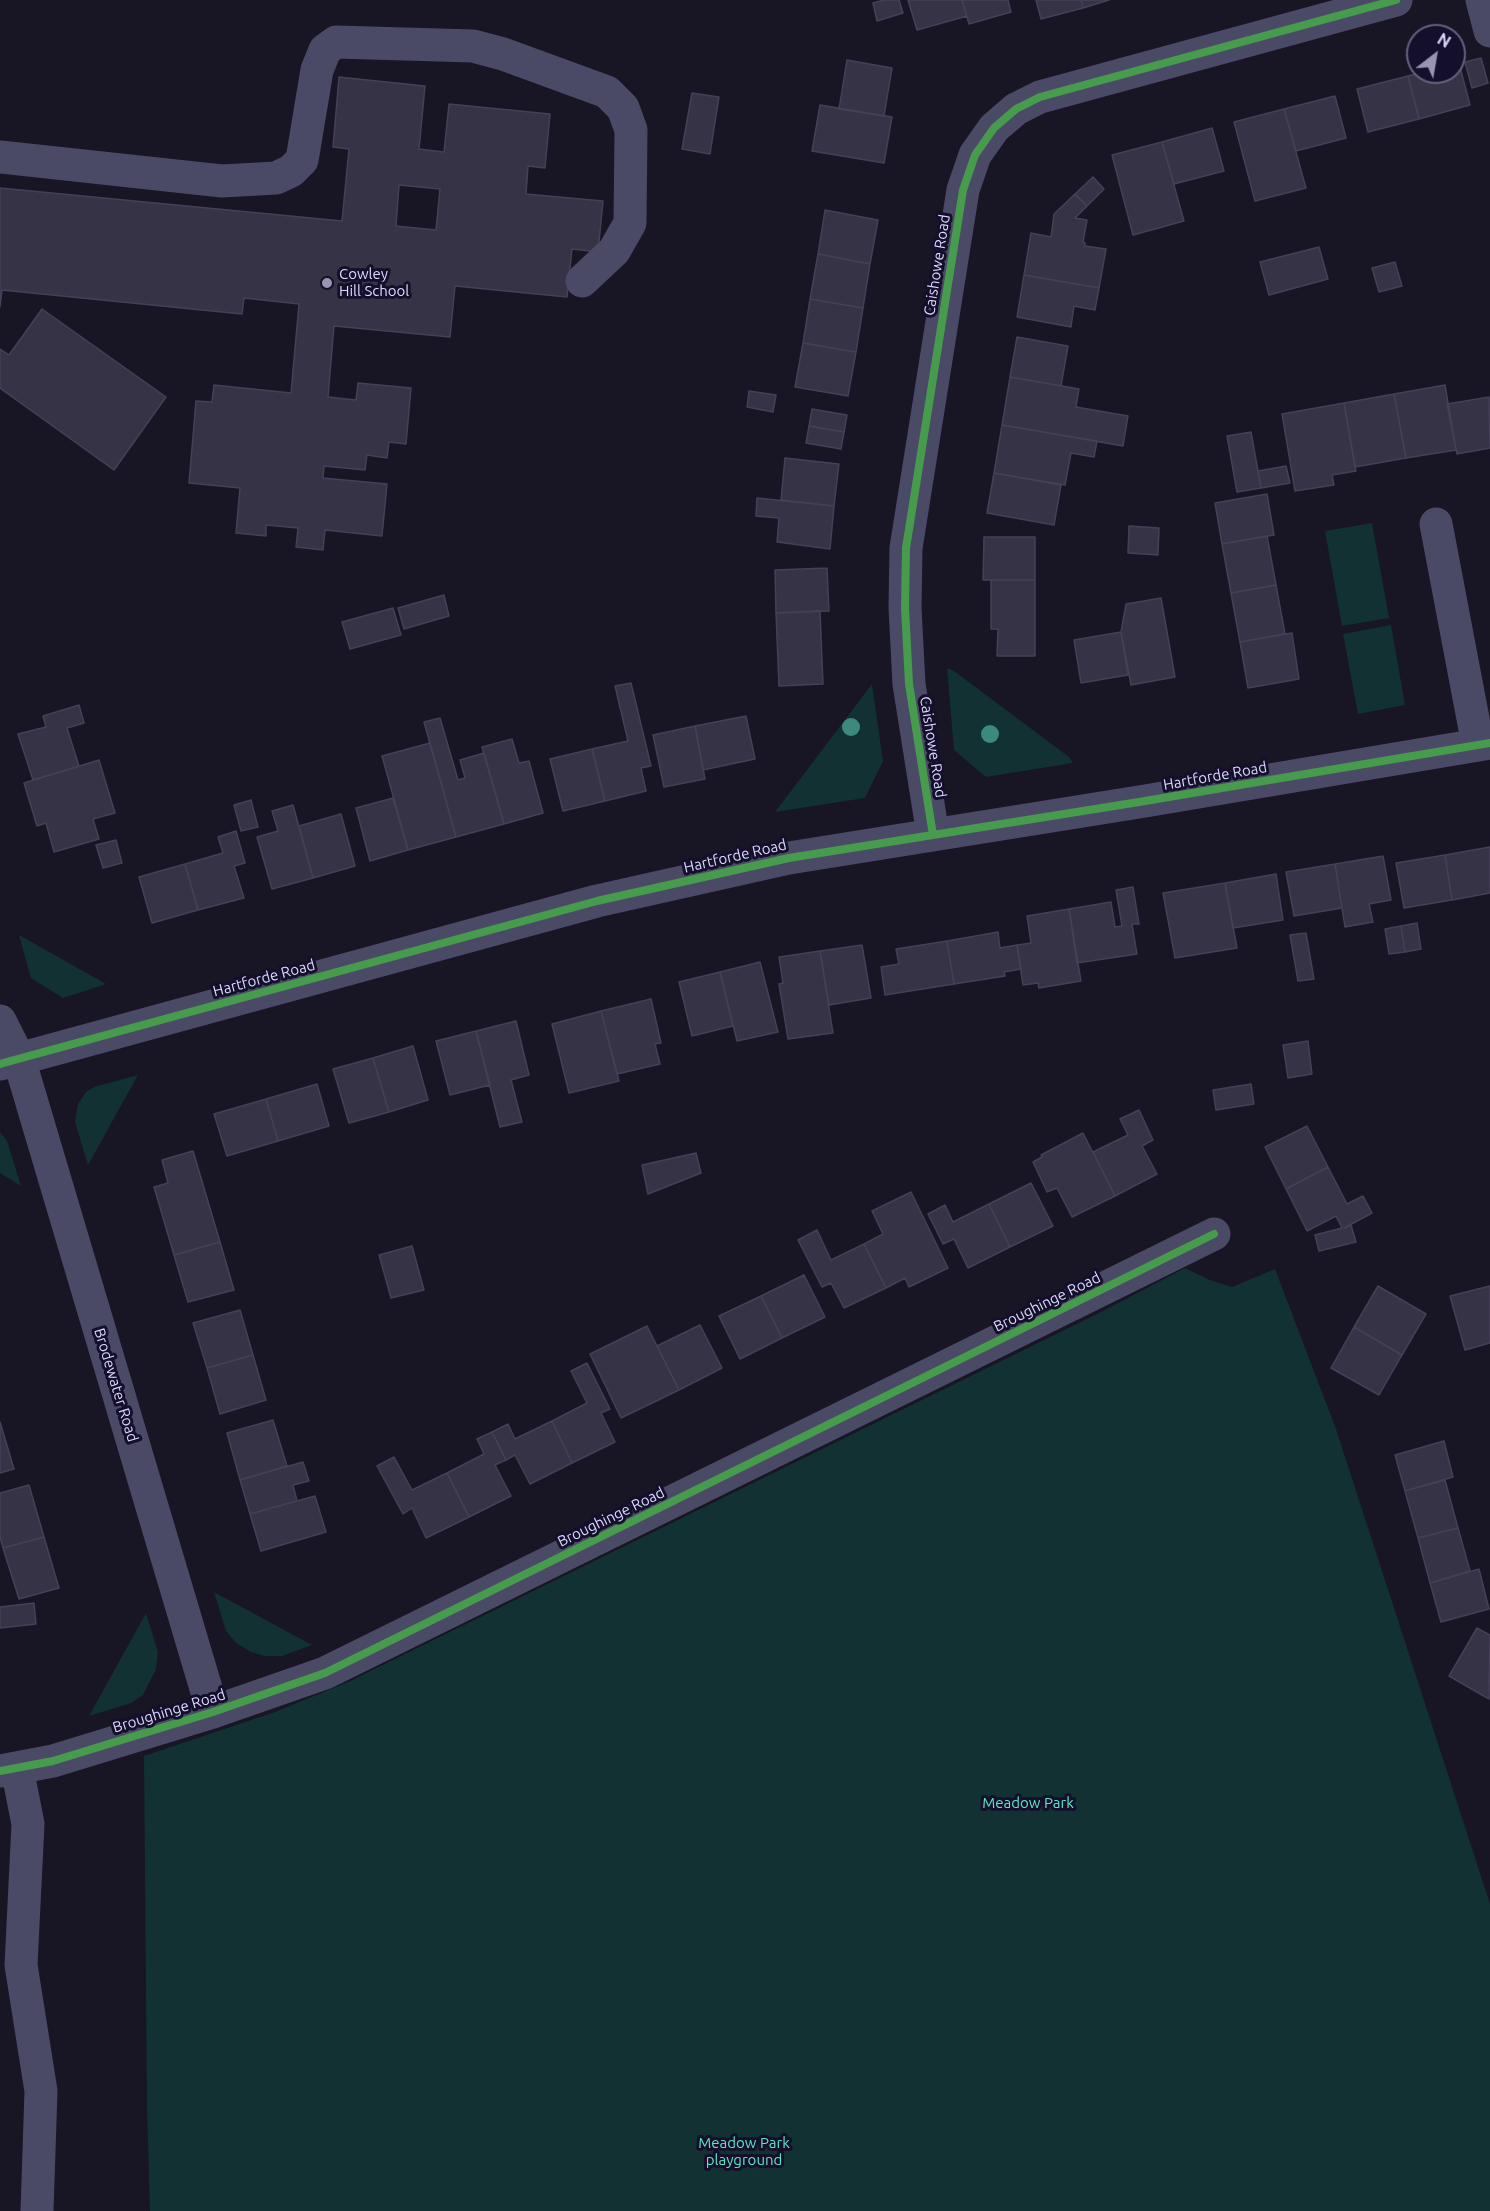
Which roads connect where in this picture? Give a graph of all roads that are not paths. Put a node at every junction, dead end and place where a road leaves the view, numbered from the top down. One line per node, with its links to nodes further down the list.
1 (1396, 0): 8 (street, Caishowe Road)
2 (1482, 0): 3 (street)
3 (1490, 31)
4 (0, 157): 5 (street)
5 (582, 281)
6 (1436, 524): 7 (street)
7 (1484, 744): 8 (street, Hartforde Road)
8 (933, 835): 10 (street, Hartforde Road)
9 (0, 1021): 10 (street, Brodewater Road)
10 (9, 1061): 12 (street, Brodewater Road)
11 (1215, 1234): 12 (street, Broughinge Road)
12 (213, 1712): 13 (street, Broughinge Road)
13 (8, 1770): 14 (street)
14 (37, 2211)

